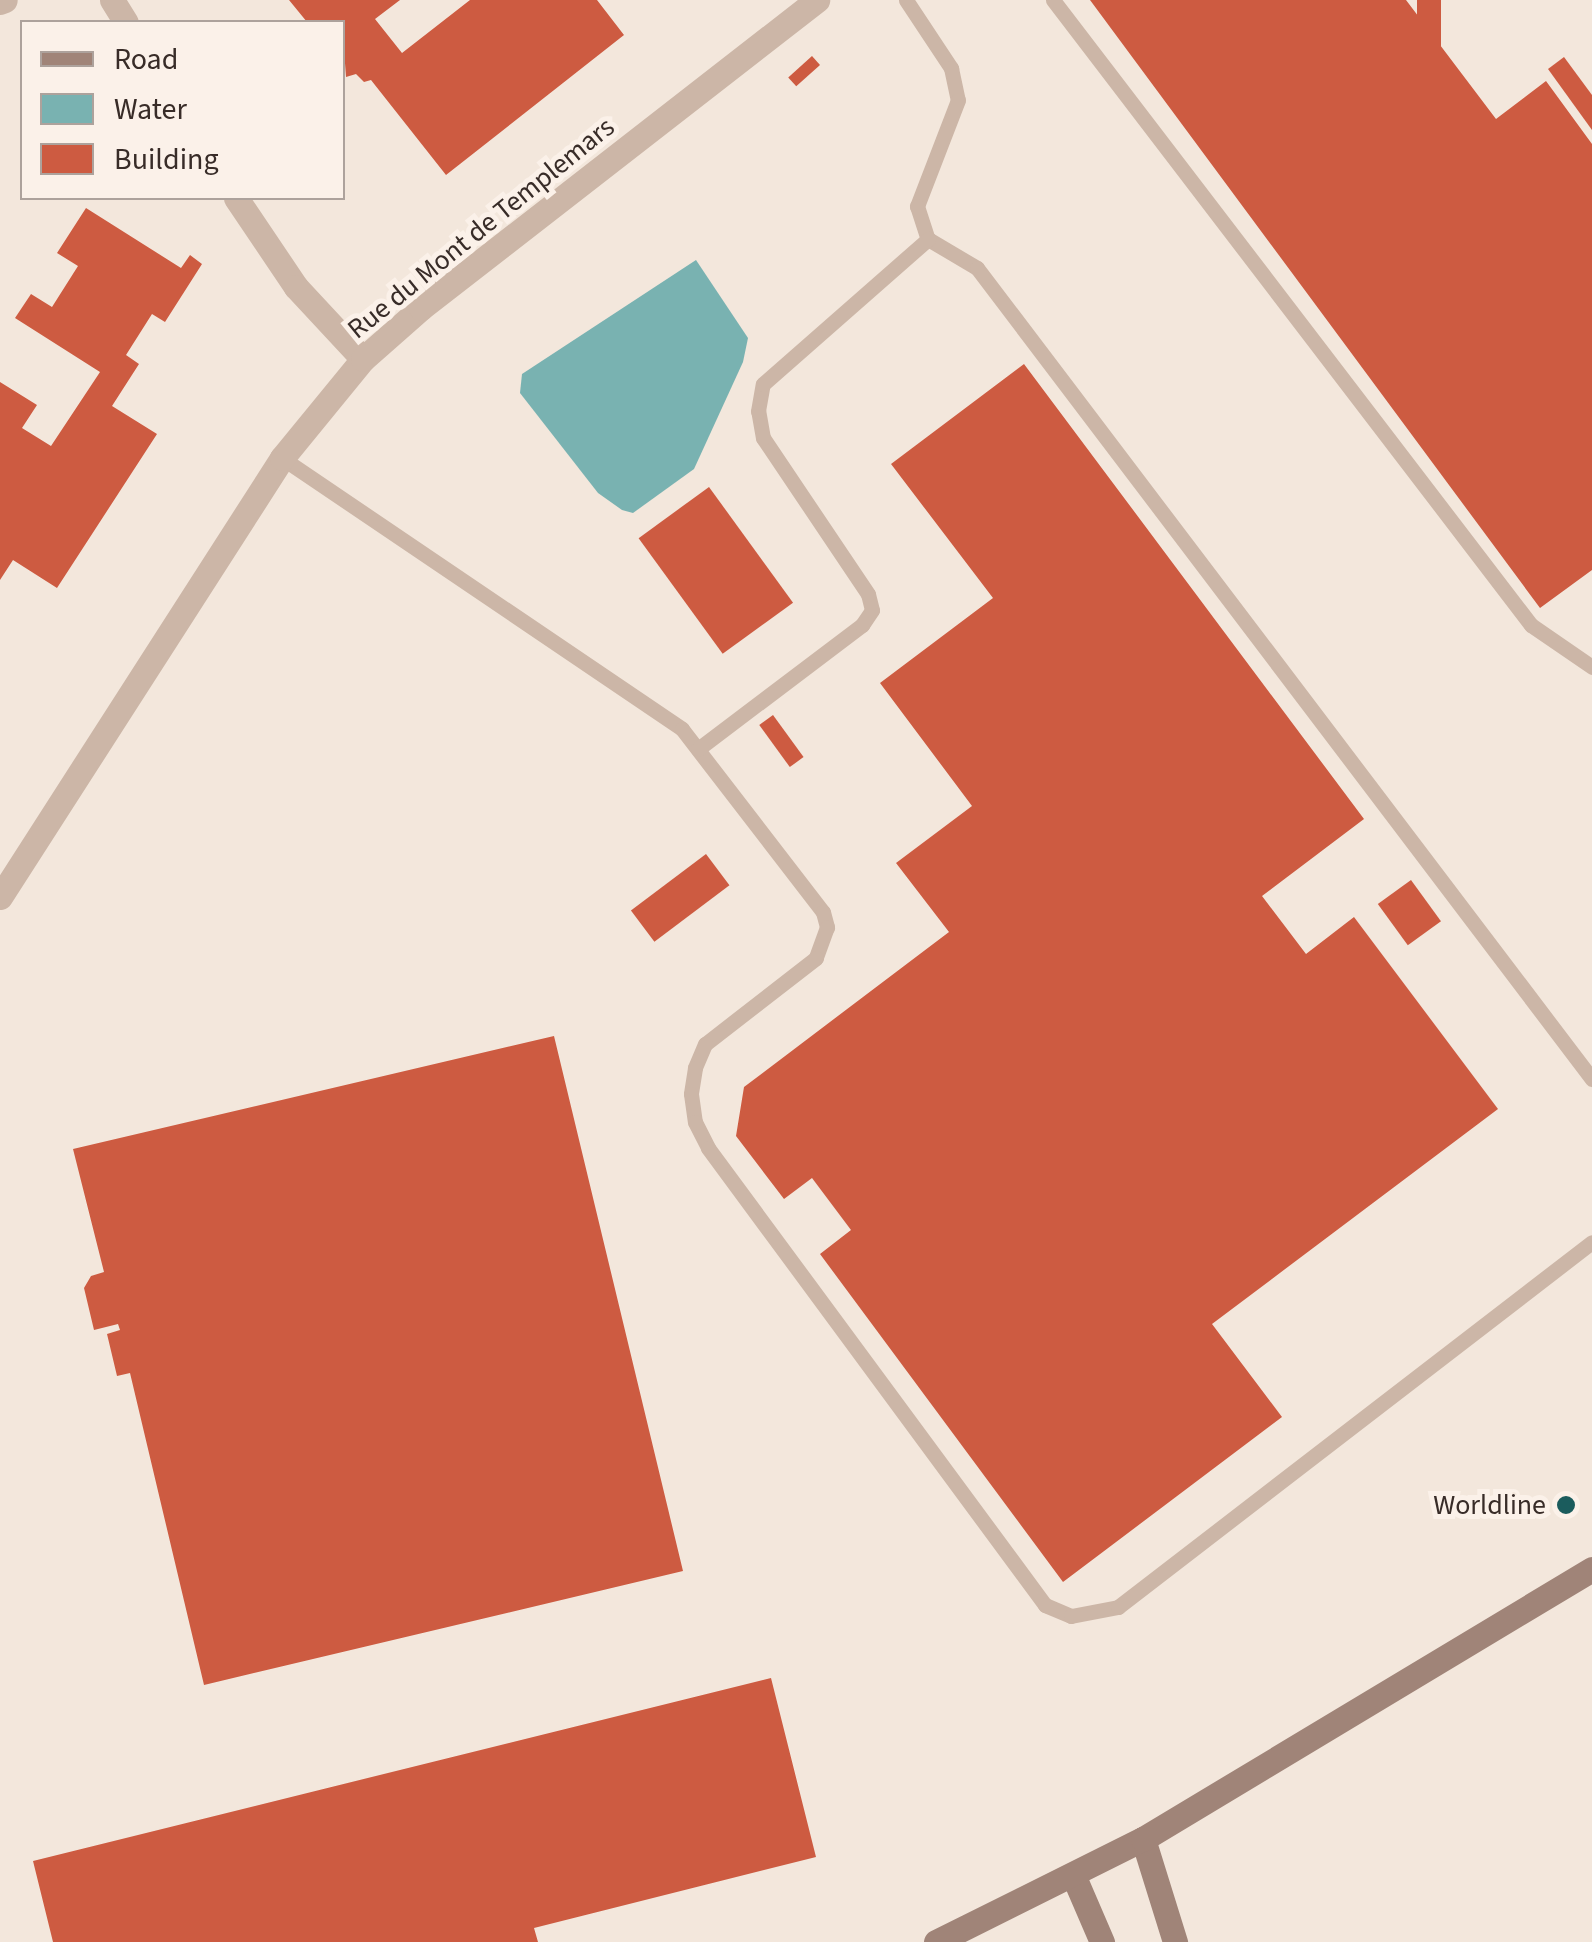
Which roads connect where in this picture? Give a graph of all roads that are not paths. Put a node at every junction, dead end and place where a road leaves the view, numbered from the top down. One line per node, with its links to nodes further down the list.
1 (816, 0): 6 (street, Rue du Mont de Templemars)
2 (906, 0): 5 (lane)
3 (1054, 0): 8 (lane)
4 (237, 200): 6 (street)
5 (928, 239): 9 (lane); 11 (lane)
6 (363, 359): 7 (street, Rue du Mont de Templemars)
7 (282, 458): 9 (lane); 10 (street, Rue du Mont de Templemars)
8 (1592, 668)
9 (698, 749): 12 (lane)
10 (1, 893)
11 (1592, 1079)
12 (1592, 1242)
13 (1592, 1569): 14 (main road)
14 (1144, 1839): 15 (main road); 18 (main road)
15 (1074, 1877): 16 (main road); 17 (main road)
16 (936, 1942)
17 (1102, 1942)
18 (1175, 1942)

